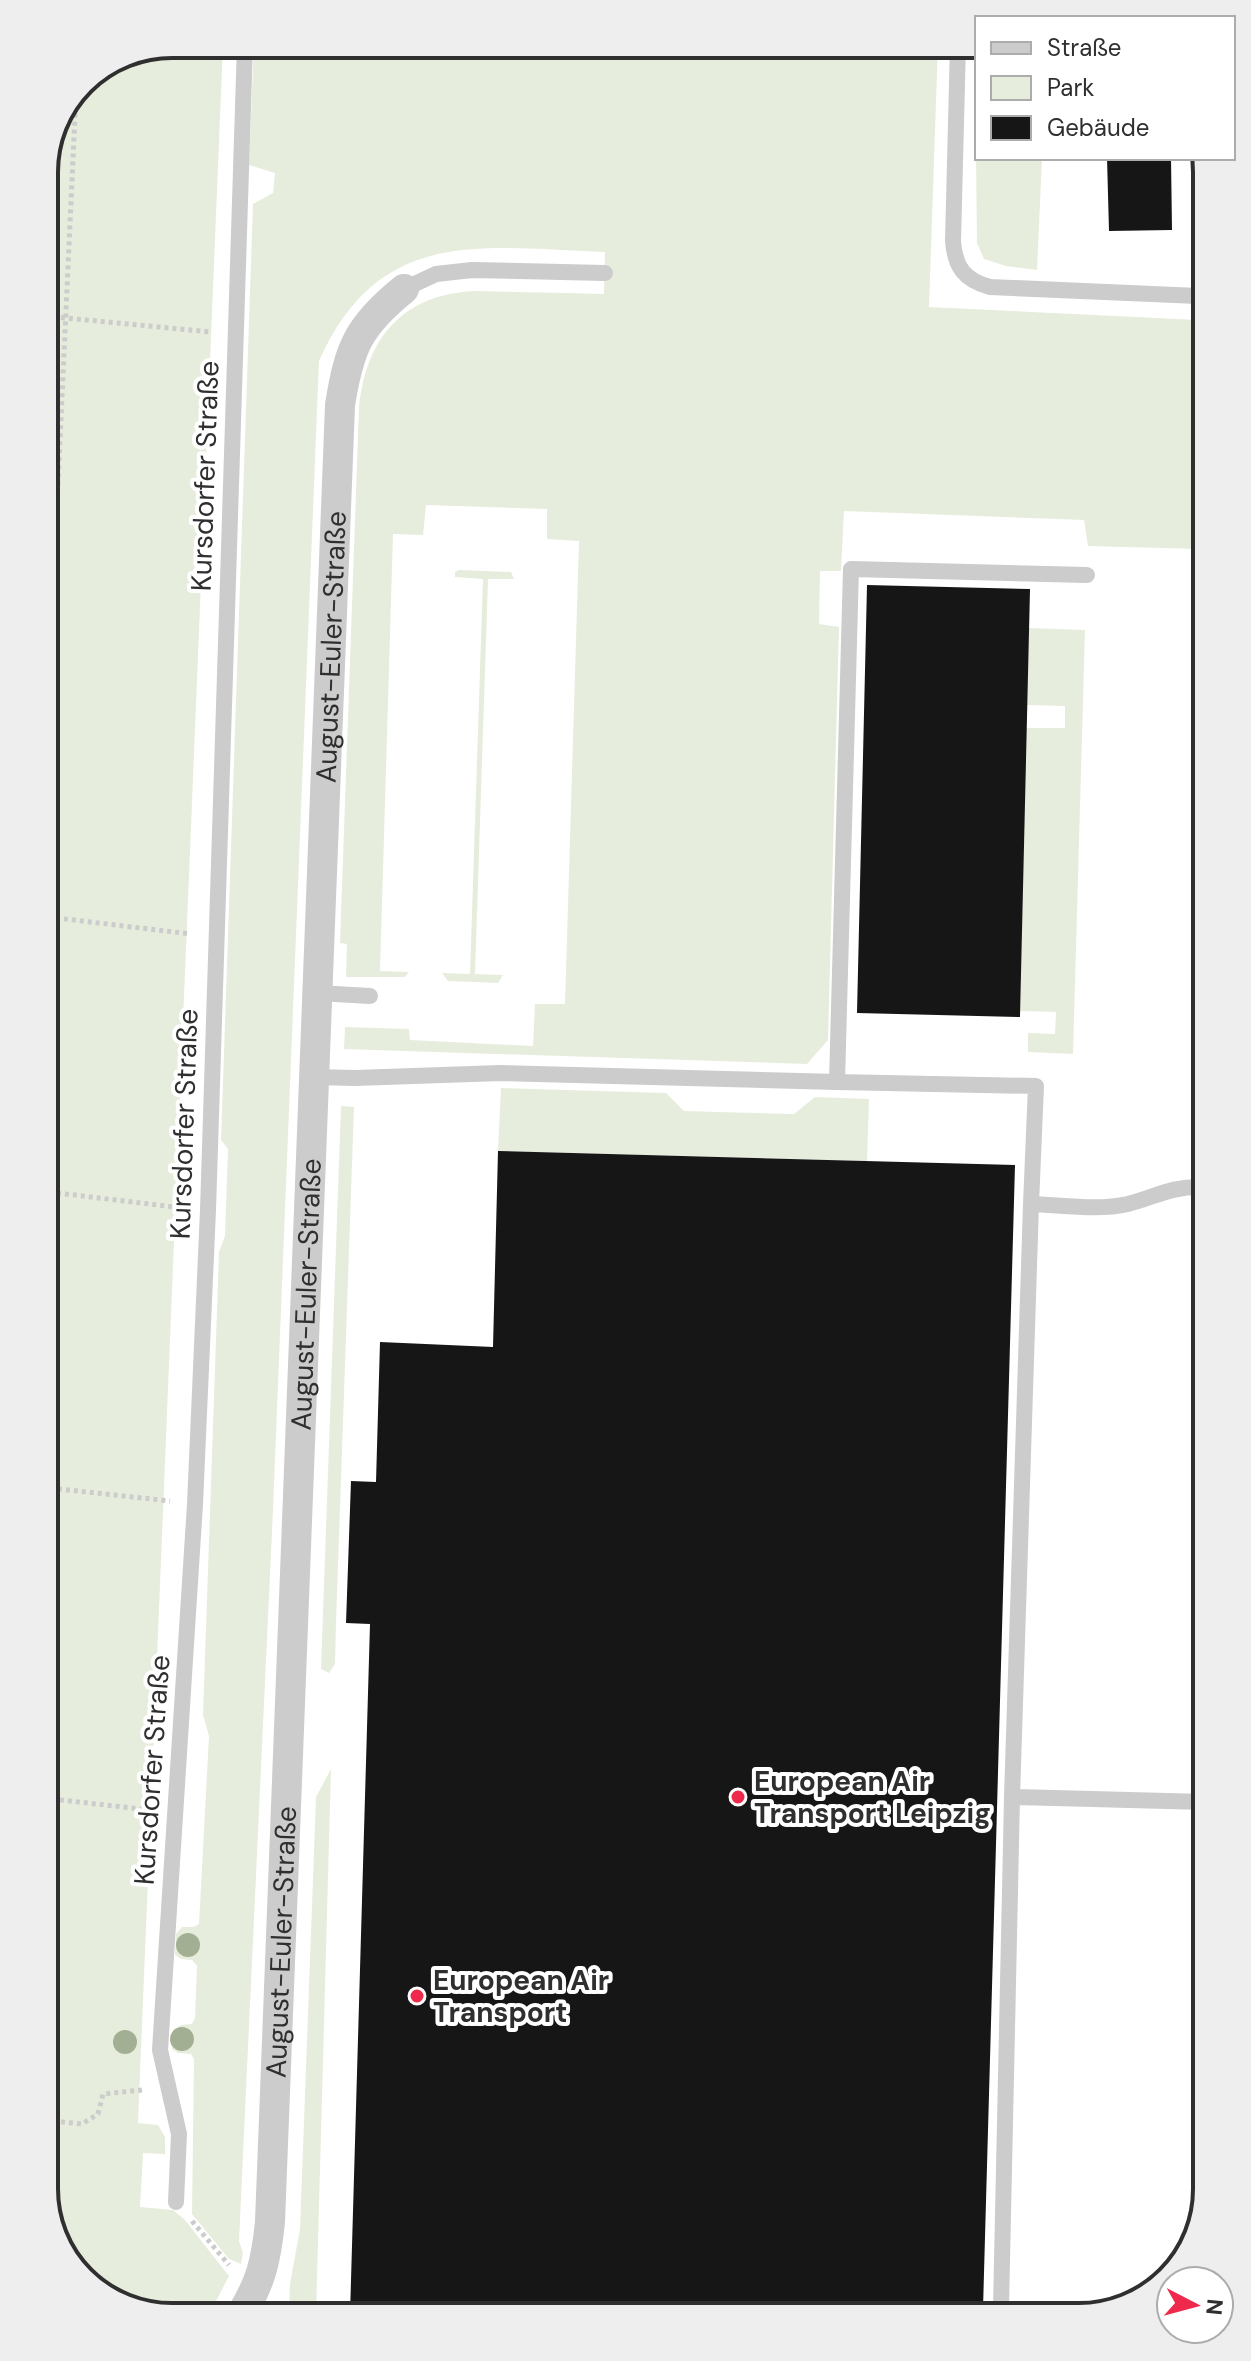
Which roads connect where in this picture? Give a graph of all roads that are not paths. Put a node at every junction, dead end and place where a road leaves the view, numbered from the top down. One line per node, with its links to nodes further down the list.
1 (245, 58): 15 (lane, Kursdorfer Straße)
2 (958, 58): 5 (lane)
3 (605, 273): 4 (lane)
4 (404, 289): 7 (street, August-Euler-Straße)
5 (1193, 296)
6 (1087, 575): 10 (lane)
7 (318, 993): 8 (lane); 9 (street, August-Euler-Straße)
8 (370, 996)
9 (314, 1077): 10 (lane); 16 (street, August-Euler-Straße)
10 (837, 1082): 12 (lane)
11 (1193, 1188): 12 (lane)
12 (1031, 1204): 13 (lane)
13 (1012, 1797): 14 (lane); 17 (lane)
14 (1193, 1802)
15 (176, 2202)
16 (248, 2303)
17 (1001, 2303)

